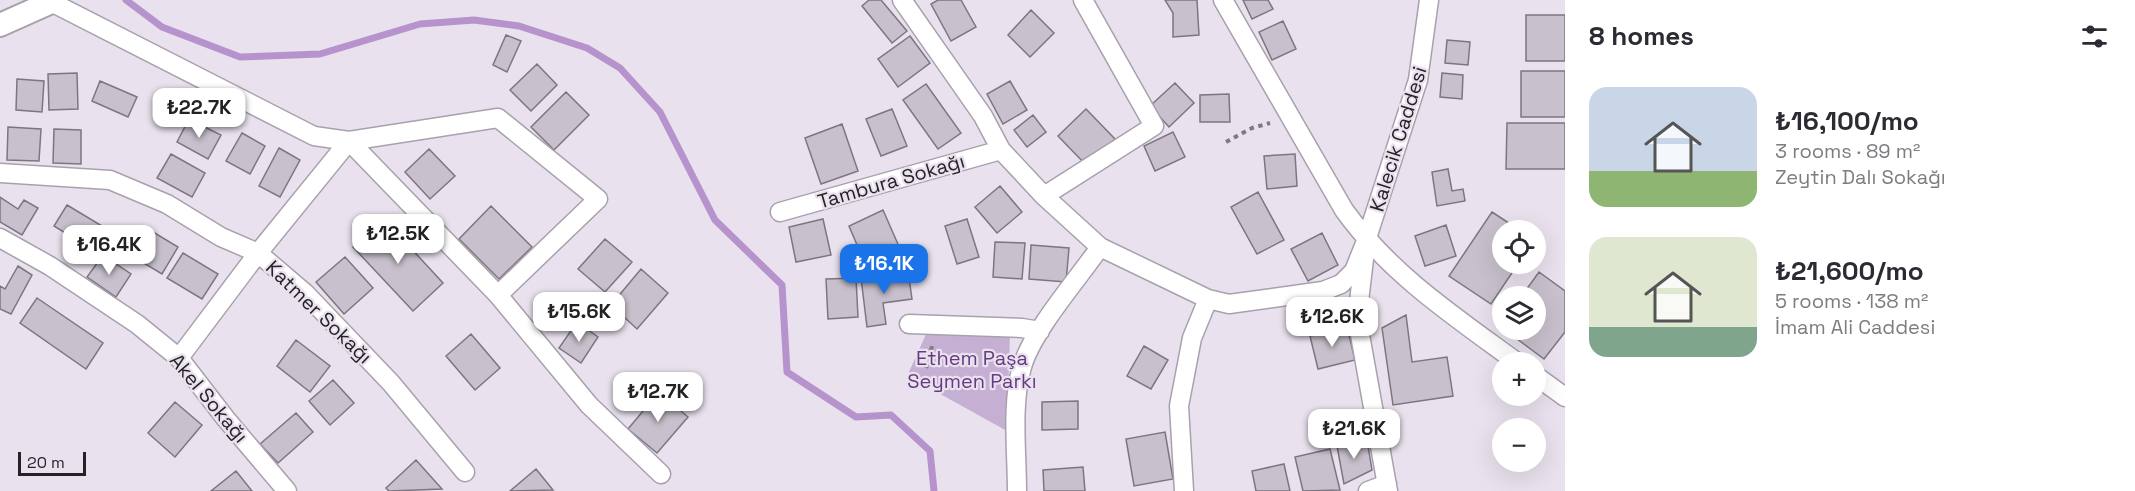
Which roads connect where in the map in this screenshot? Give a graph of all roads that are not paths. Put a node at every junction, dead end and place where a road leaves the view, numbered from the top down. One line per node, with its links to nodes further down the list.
1 (902, 0): 8 (street)
2 (1083, 0): 10 (street)
3 (1223, 0): 13 (street)
4 (1428, 0): 13 (street, Kalecik Caddesi)
5 (50, 1): 6 (street); 7 (street)
6 (1, 24)
7 (350, 141): 15 (street); 16 (street); 16 (street)
8 (1001, 150): 10 (street); 11 (street, Tambura Sokağı)
9 (0, 173): 15 (street, Katmer Sokağı)
10 (1044, 196): 14 (street)
11 (780, 212)
12 (0, 238): 21 (street, Akel Sokağı)
13 (1366, 242): 17 (street); 20 (street); 26 (street)
14 (1100, 247): 17 (street); 19 (street)
15 (258, 253): 21 (street); 24 (street, Katmer Sokağı)
16 (498, 295): 25 (street)
17 (1208, 299): 29 (street)
18 (909, 324): 19 (street)
19 (1041, 331): 28 (street)
20 (1503, 352)
21 (179, 358): 27 (street, Akel Sokağı)
22 (1546, 384): 23 (street)
23 (1565, 398)
24 (465, 472)
25 (661, 474)
26 (1387, 488): 30 (street)
27 (287, 491)
28 (1017, 491)
29 (1184, 491)
30 (1368, 491)

